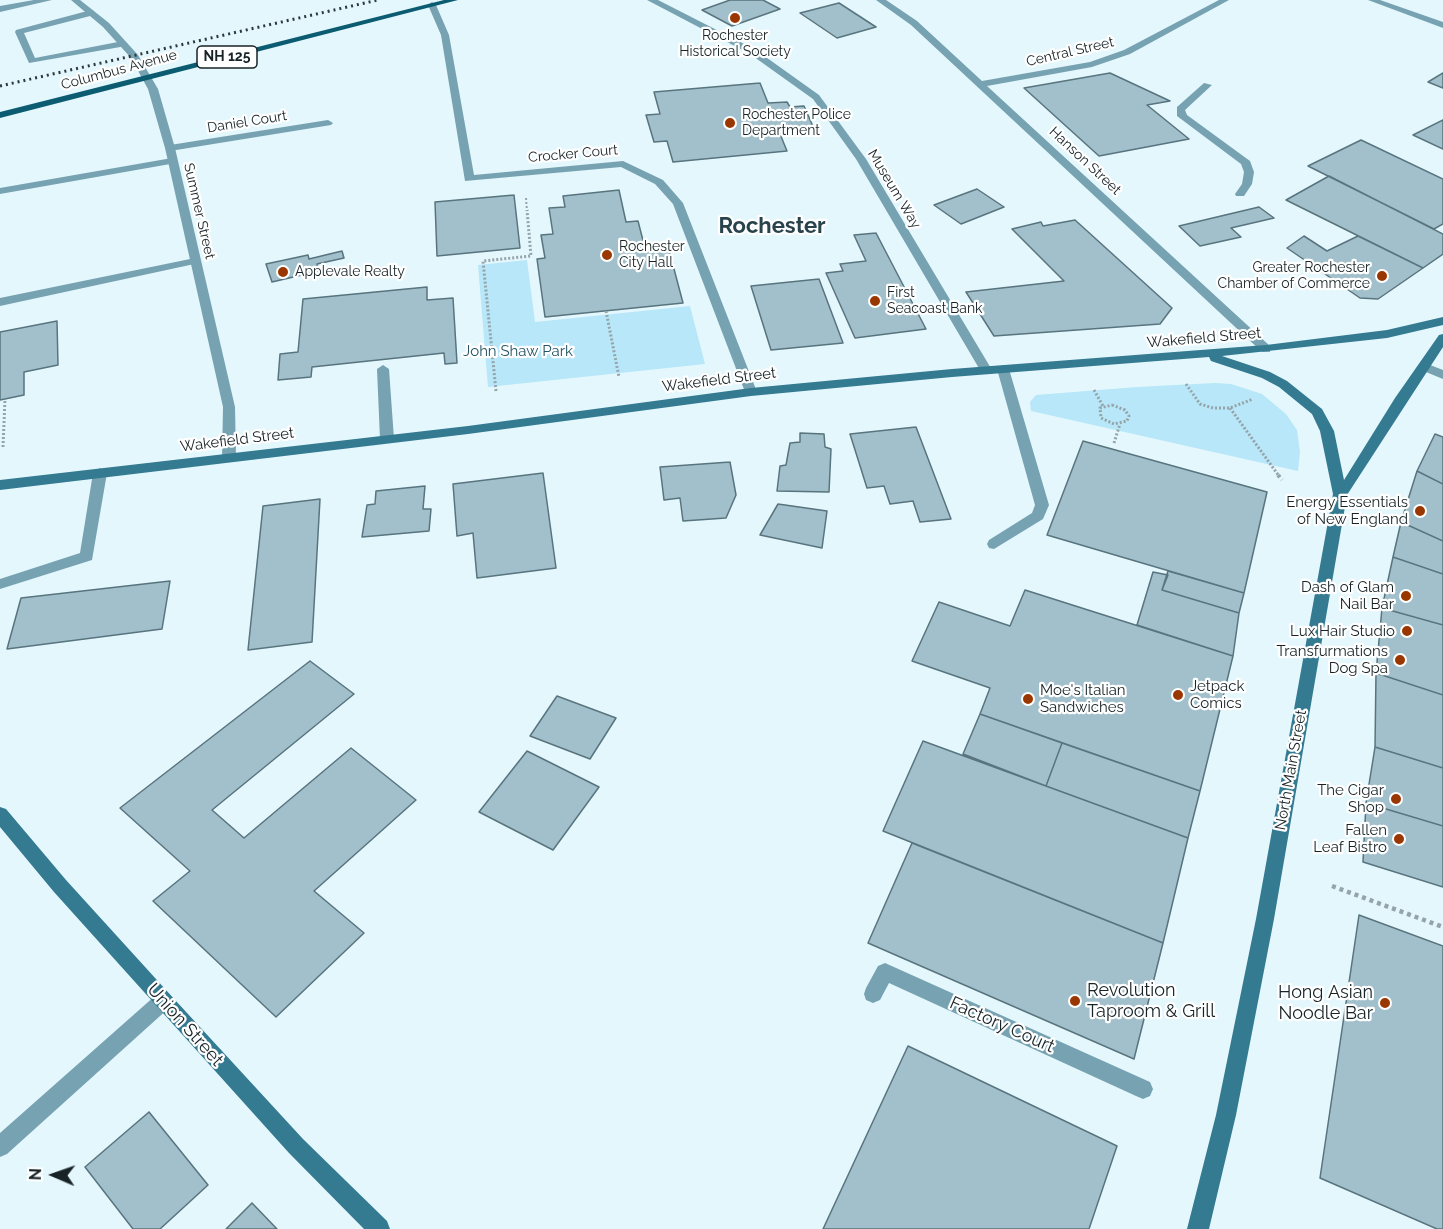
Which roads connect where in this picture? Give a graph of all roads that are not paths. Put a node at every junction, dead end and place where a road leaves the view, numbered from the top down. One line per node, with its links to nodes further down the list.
1 (48, 0): 9 (street)
2 (75, 0): 10 (street, Summer Street)
3 (454, 0): 8 (main road, Columbus Avenue / NH 125)
4 (651, 0): 31 (street, Museum Way)
5 (880, 0): 14 (street, Hanson Street)
6 (1226, 0): 14 (street, Central Street)
7 (1372, 0): 11 (street)
8 (432, 5): 13 (main road, Columbus Avenue / NH 125); 33 (street, Crocker Court)
9 (0, 9)
10 (91, 13): 12 (street, Summer Street); 12 (street)
11 (1443, 25)
12 (123, 44): 13 (street, Summer Street)
13 (148, 76): 16 (main road, Columbus Avenue / NH 125); 18 (street, Summer Street)
14 (980, 84): 26 (street, Hanson Street)
15 (1207, 85): 21 (street)
16 (0, 115)
17 (328, 123): 18 (street, Daniel Court)
18 (170, 148): 19 (street, Summer Street)
19 (172, 161): 20 (street); 22 (street, Summer Street)
20 (0, 191)
21 (1240, 194)
22 (195, 261): 23 (street); 35 (street, Summer Street)
23 (0, 302)
24 (1443, 321): 26 (main road, Wakefield Street)
25 (1443, 338): 28 (main road, North Main Street)
26 (1266, 349): 27 (main road, Wakefield Street)
27 (1203, 355): 30 (main road, Wakefield Street); 38 (main road)
28 (1425, 367): 32 (street); 38 (main road, North Main Street)
29 (383, 369): 34 (street)
30 (1003, 369): 31 (main road, Wakefield Street); 39 (street)
31 (986, 370): 33 (main road, Wakefield Street)
32 (1443, 375)
33 (751, 392): 34 (main road, Wakefield Street)
34 (387, 439): 35 (main road, Wakefield Street)
35 (229, 458): 36 (main road, Wakefield Street)
36 (100, 473): 37 (main road, Wakefield Street); 40 (street)
37 (4, 485)
38 (1340, 494): 47 (main road, North Main Street)
39 (994, 544)
40 (0, 584)
41 (0, 814): 43 (main road, Union Street)
42 (873, 994): 44 (street, Factory Court)
43 (163, 1001): 45 (street); 46 (main road, Union Street)
44 (1143, 1089)
45 (0, 1148)
46 (379, 1229)
47 (1198, 1229)

